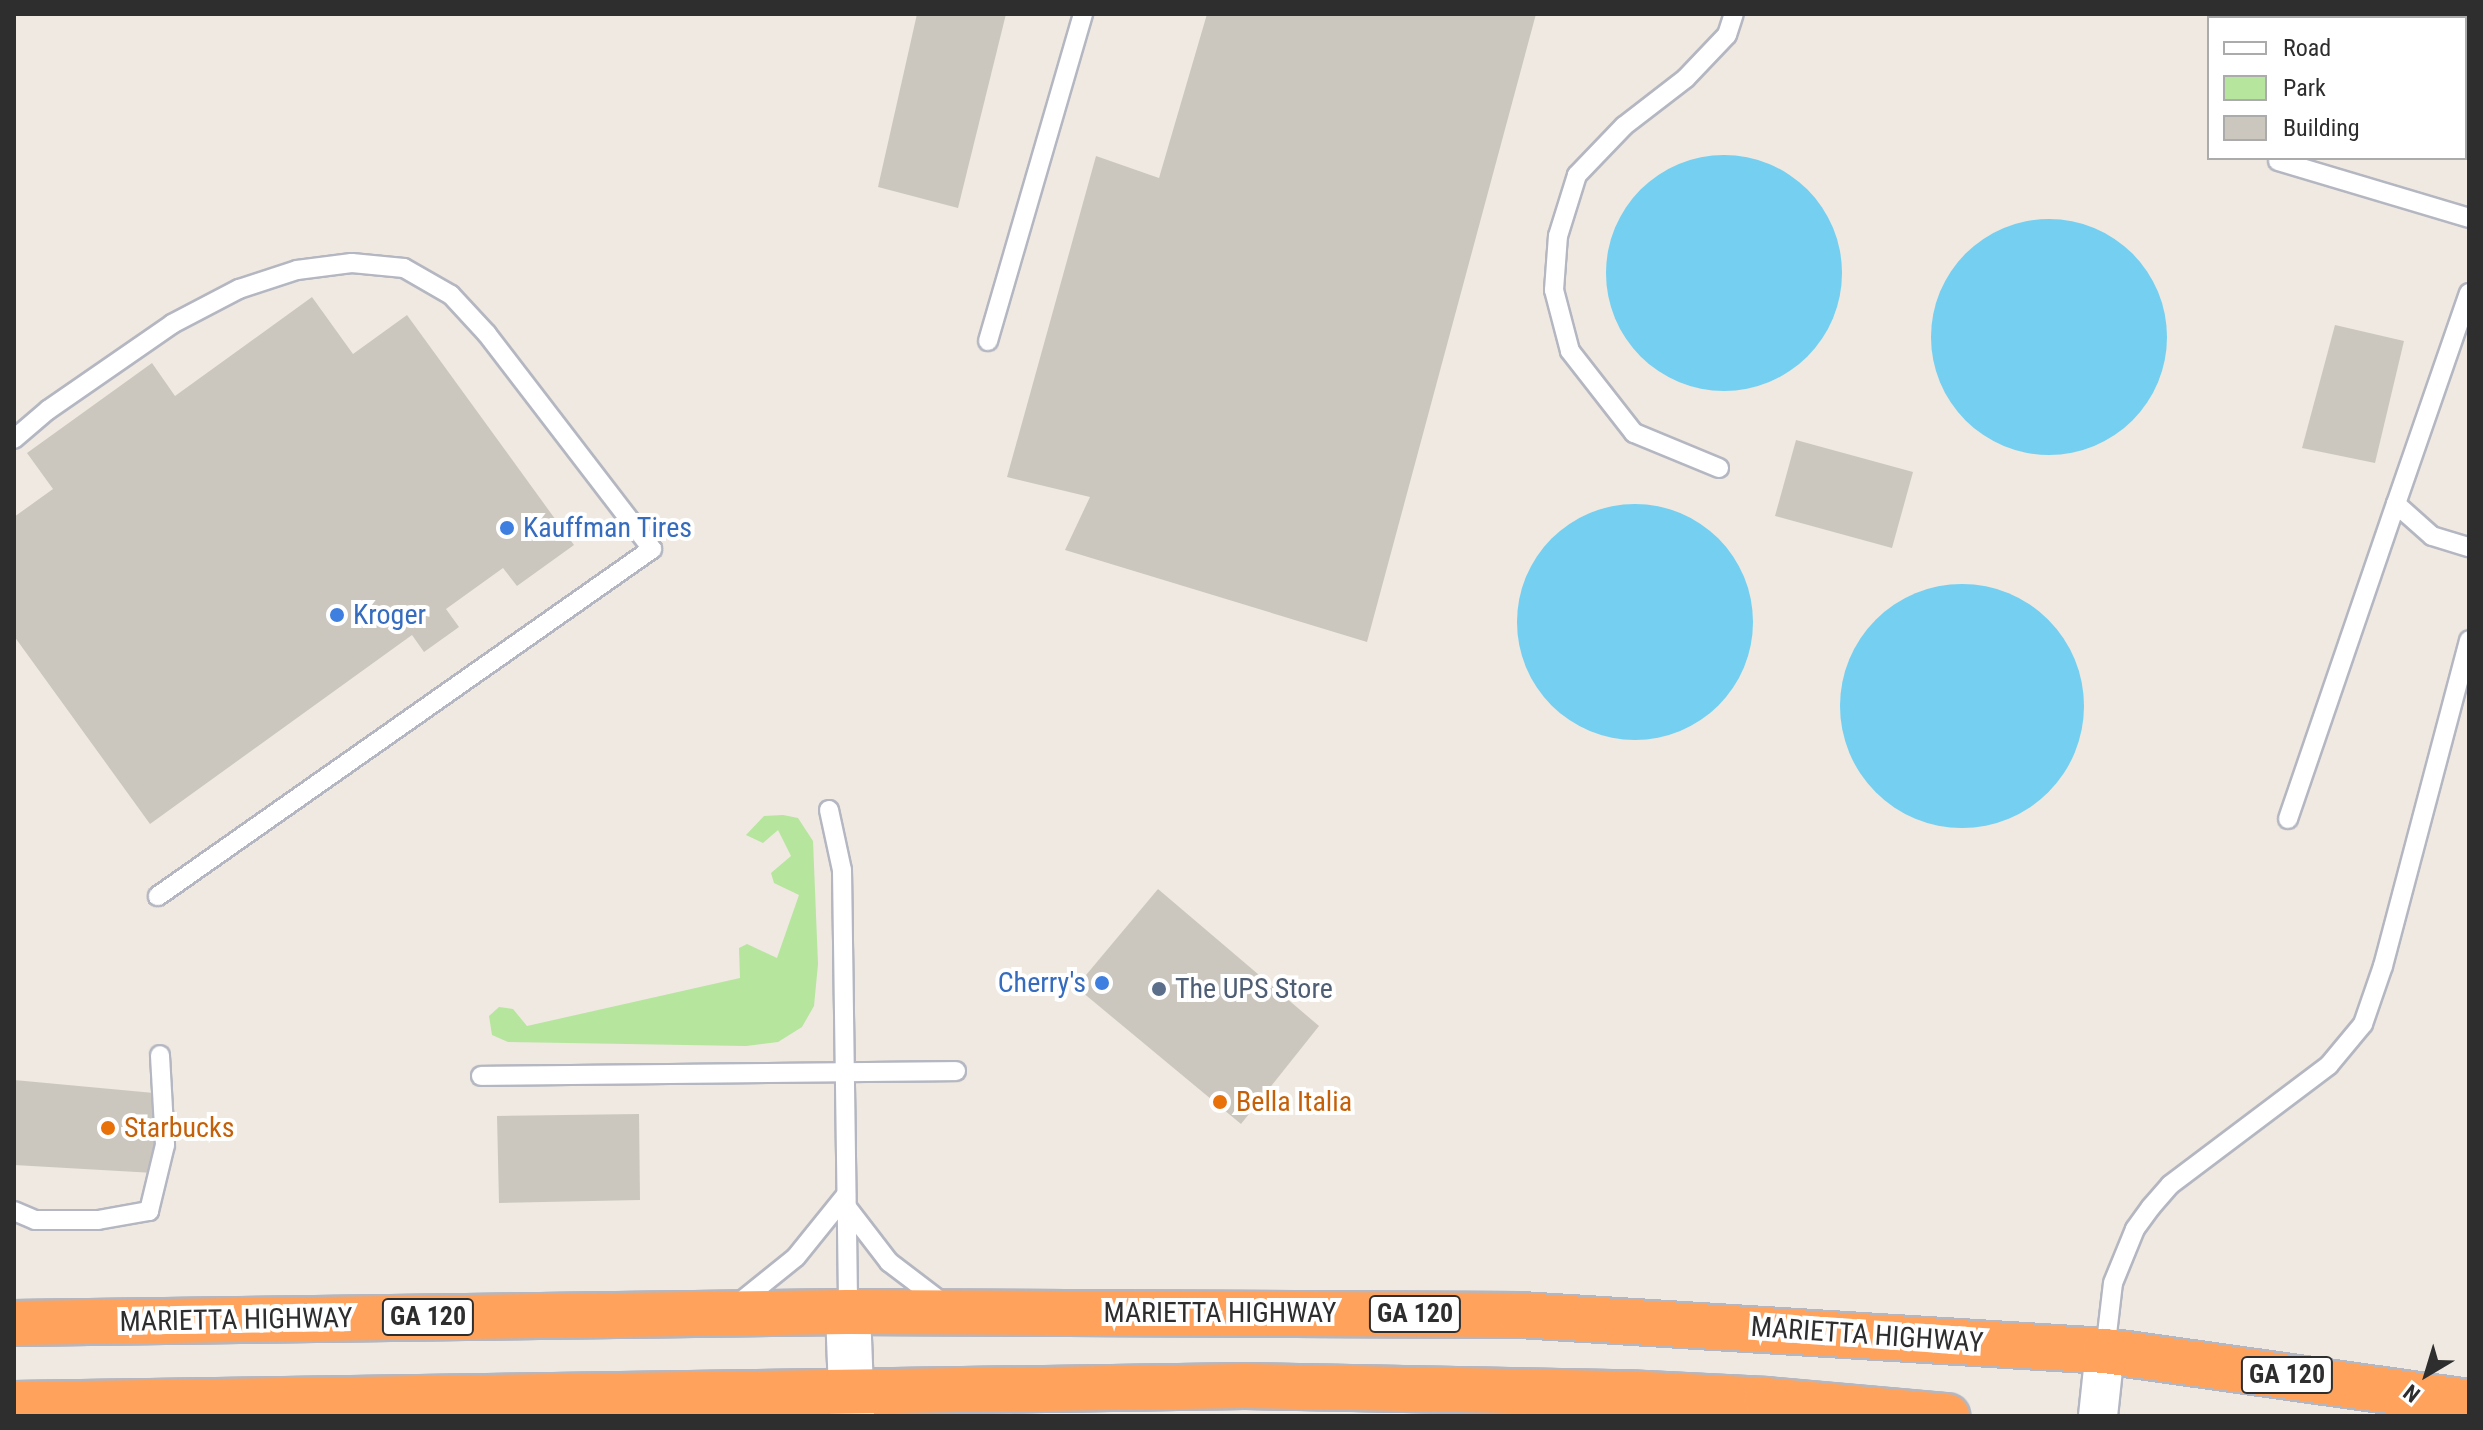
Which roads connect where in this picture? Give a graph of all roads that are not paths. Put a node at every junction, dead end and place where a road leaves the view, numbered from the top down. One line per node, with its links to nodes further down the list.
1 (1083, 14): 6 (lane)
2 (1734, 14): 8 (lane)
3 (2278, 161): 4 (lane)
4 (2469, 218)
5 (2469, 293): 9 (lane)
6 (988, 341)
7 (14, 439): 14 (lane)
8 (1719, 468)
9 (2396, 504): 10 (lane); 13 (lane)
10 (2469, 547)
11 (2469, 640): 25 (lane)
12 (829, 810): 17 (lane)
13 (2288, 819)
14 (158, 896)
15 (160, 1055): 20 (lane)
16 (956, 1071): 17 (lane)
17 (844, 1072): 18 (lane); 19 (lane)
18 (481, 1076)
19 (846, 1200): 21 (lane); 22 (lane); 23 (lane)
20 (14, 1211)
21 (848, 1312): 22 (highway, MARIETTA HIGHWAY / GA 120); 23 (highway, MARIETTA HIGHWAY / GA 120); 30 (street)
22 (959, 1312): 25 (highway, MARIETTA HIGHWAY / GA 120)
23 (722, 1314): 24 (highway, MARIETTA HIGHWAY / GA 120)
24 (14, 1323)
25 (2105, 1351): 28 (highway, MARIETTA HIGHWAY / GA 120); 35 (street)
26 (1025, 1390): 30 (highway); 33 (highway); 34 (highway)
27 (703, 1396): 30 (highway); 31 (highway); 32 (highway)
28 (2469, 1402)
29 (14, 1404): 31 (highway)
30 (852, 1405)
31 (423, 1408)
32 (748, 1416)
33 (985, 1416)
34 (1947, 1416)
35 (2098, 1416)

